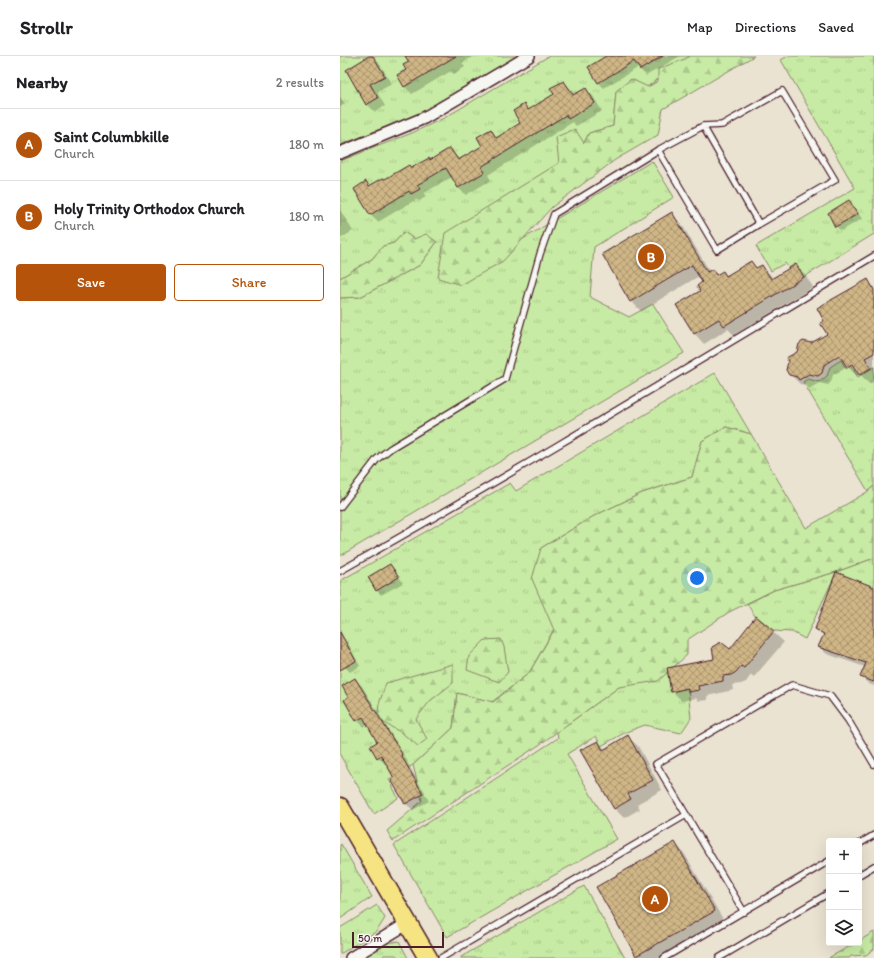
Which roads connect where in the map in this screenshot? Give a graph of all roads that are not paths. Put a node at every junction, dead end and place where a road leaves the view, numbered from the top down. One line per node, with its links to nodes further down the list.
1 (529, 56): 4 (street)
2 (702, 126): 3 (lane); 5 (lane); 5 (lane)
3 (658, 150): 5 (lane); 7 (lane)
4 (340, 153)
5 (759, 224)
6 (874, 256): 8 (lane)
7 (340, 507)
8 (340, 571)
9 (874, 764): 11 (lane)
10 (340, 807): 19 (main road)
11 (686, 815): 18 (lane); 22 (lane)
12 (874, 835): 13 (lane)
13 (862, 842)
14 (826, 864): 18 (lane)
15 (874, 866): 16 (lane)
16 (861, 874)
17 (826, 894): 24 (lane)
18 (744, 912): 23 (lane)
19 (408, 923): 20 (street); 21 (main road)
20 (351, 958)
21 (428, 958)
22 (441, 958)
23 (664, 958)
24 (719, 958)

